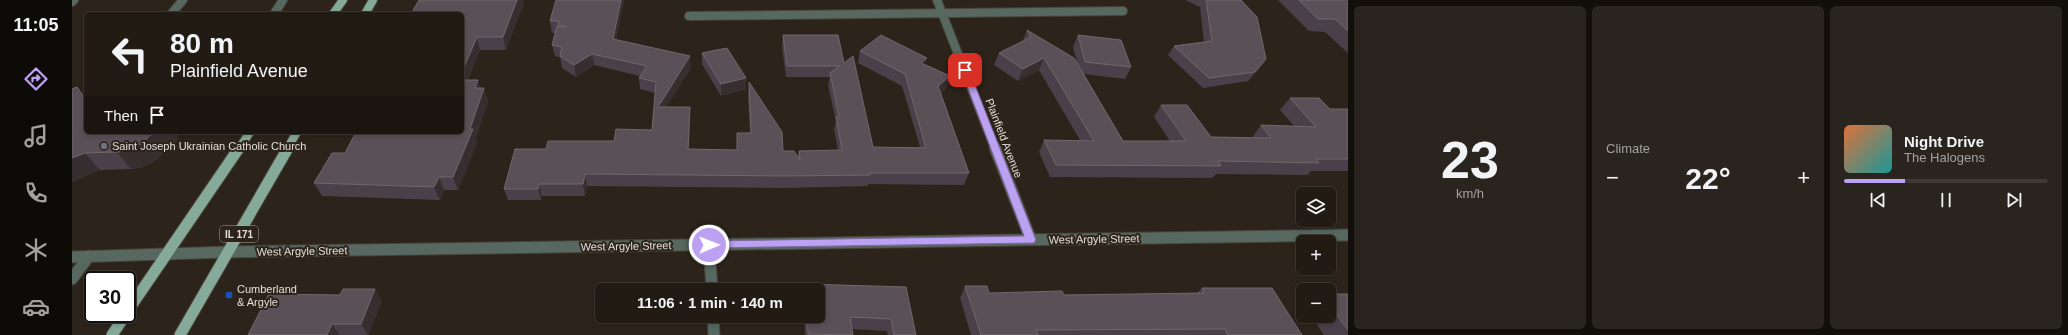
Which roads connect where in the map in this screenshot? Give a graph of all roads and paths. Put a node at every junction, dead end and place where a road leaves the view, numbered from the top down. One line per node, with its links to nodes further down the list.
1 (183, 0): 7 (street)
2 (283, 0): 8 (street)
3 (343, 0): 9 (main road)
4 (373, 0): 10 (main road)
5 (937, 0): 11 (street, Plainfield Avenue)
6 (1123, 11): 11 (street)
7 (173, 12)
8 (275, 12)
9 (334, 12)
10 (366, 12)
11 (942, 13): 12 (street); 16 (street, Plainfield Avenue)
12 (689, 16)
13 (249, 134): 19 (main road)
14 (296, 134): 18 (main road, IL 171)
15 (1348, 236): 16 (street, West Argyle Street)
16 (1031, 240): 17 (street, West Argyle Street)
17 (709, 245): 18 (street, West Argyle Street); 23 (street)
18 (228, 252): 19 (street, West Argyle Street); 28 (main road, IL 171)
19 (166, 254): 20 (street, West Argyle Street); 24 (main road)
20 (89, 256): 21 (street, West Argyle Street); 22 (street)
21 (72, 257)
22 (72, 279)
23 (712, 283)
24 (136, 298)
25 (120, 323): 27 (main road)
26 (713, 323): 29 (street)
27 (112, 335)
28 (180, 335)
29 (714, 335)

